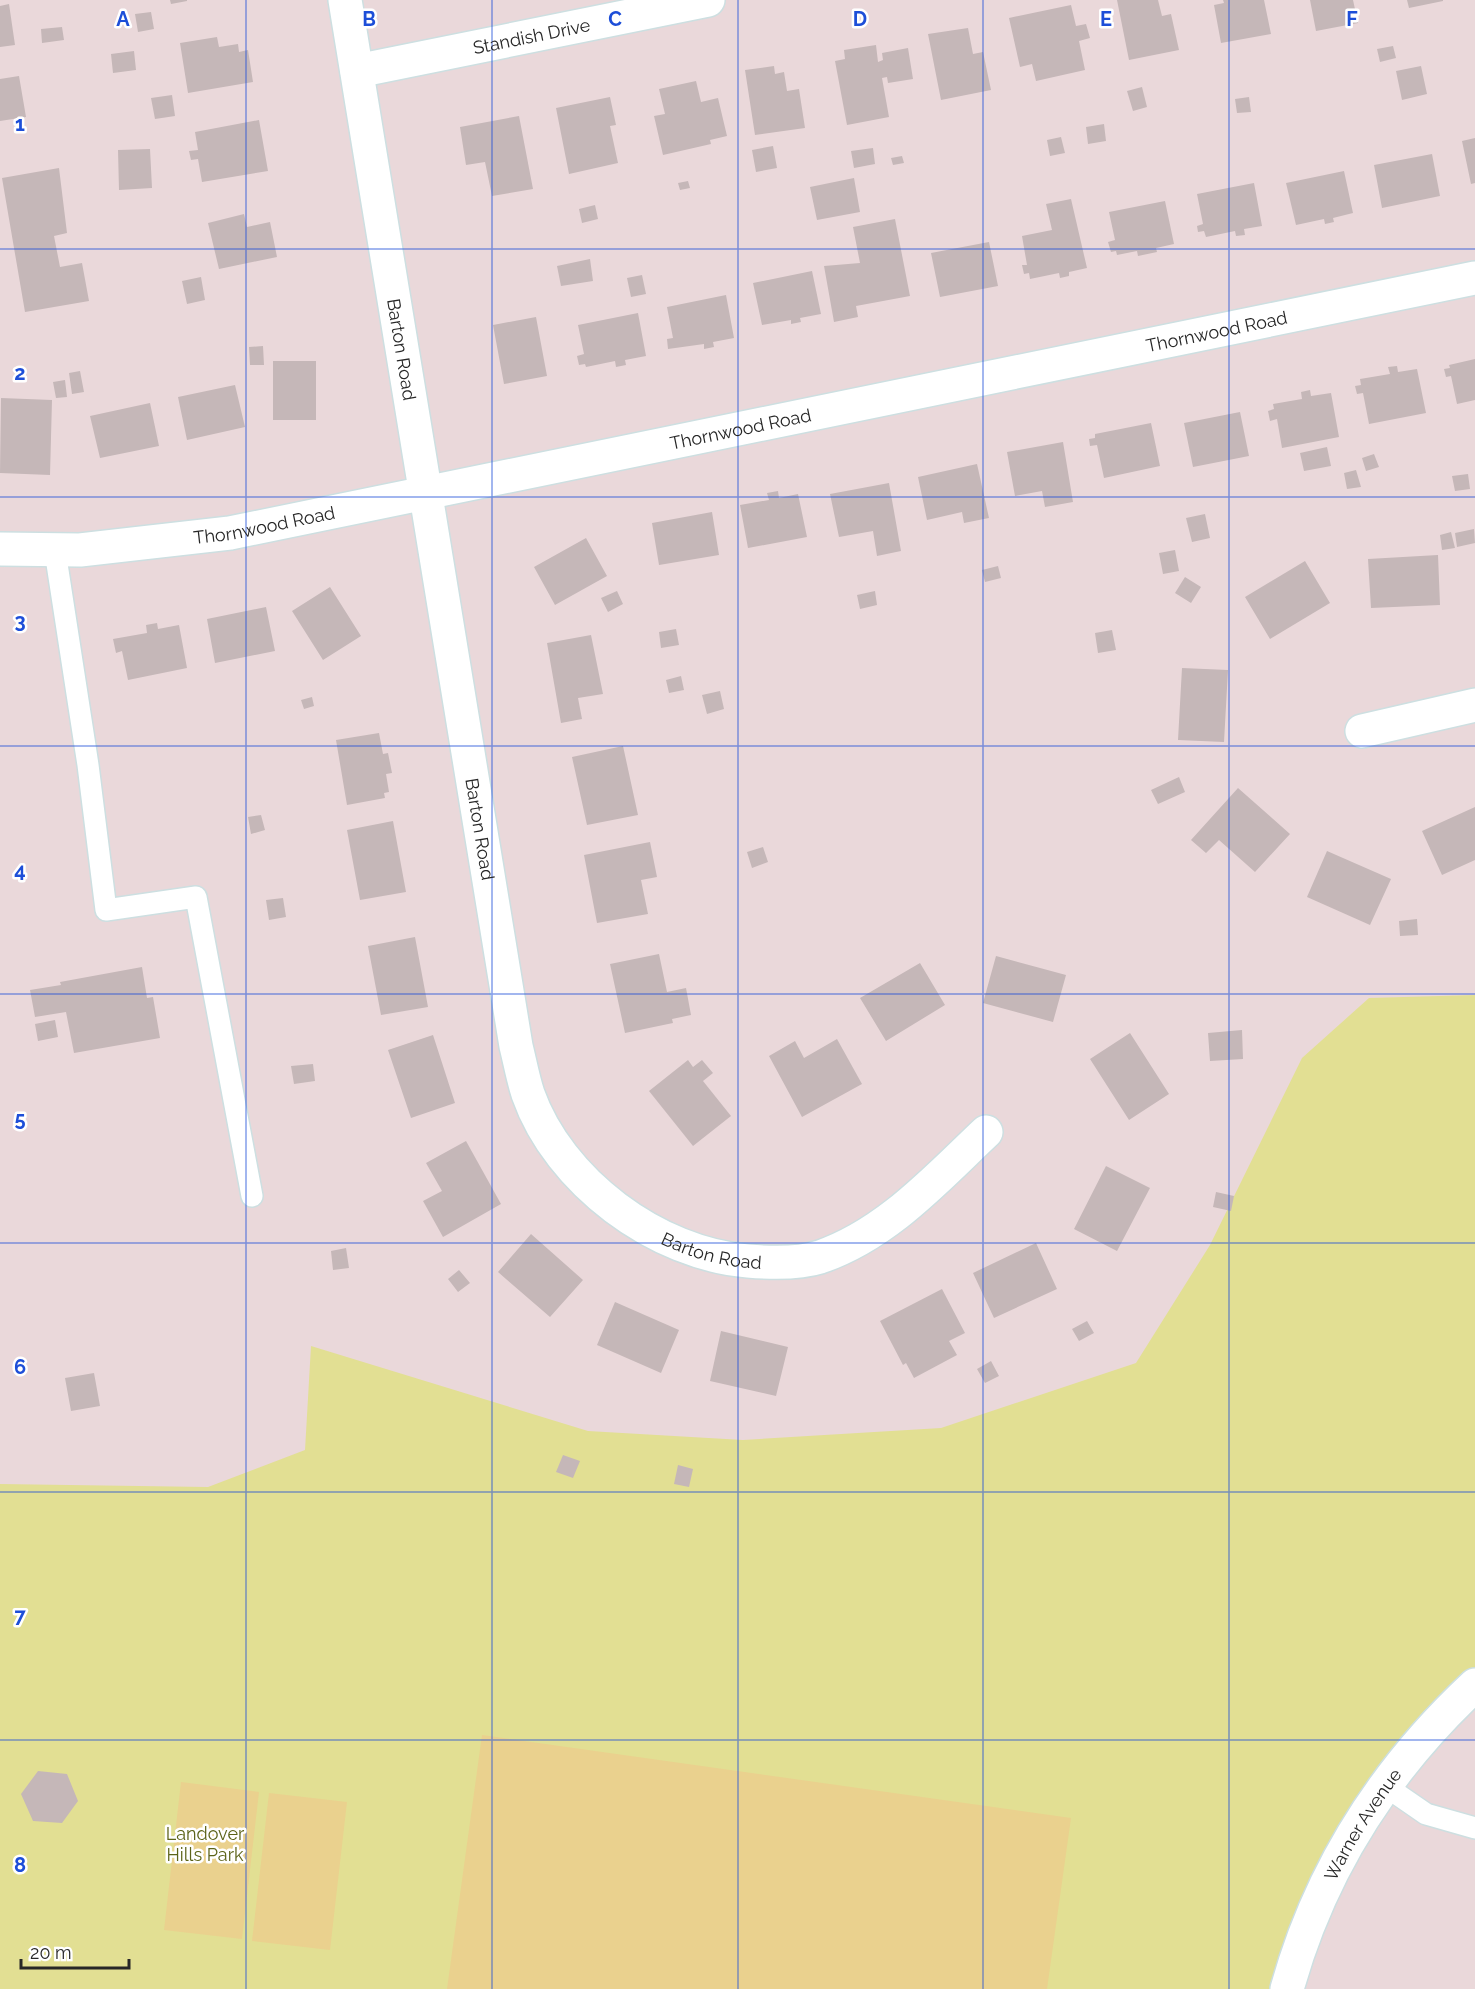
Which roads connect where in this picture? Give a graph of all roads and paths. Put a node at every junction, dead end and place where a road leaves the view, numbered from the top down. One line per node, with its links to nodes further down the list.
1 (345, 0): 3 (street, Barton Road)
2 (708, 0): 3 (street, Standish Drive)
3 (357, 71): 5 (street, Barton Road)
4 (1475, 278): 5 (street, Thornwood Road)
5 (427, 492): 7 (street, Thornwood Road); 10 (street, Barton Road)
6 (0, 549): 7 (street, Thornwood Road)
7 (56, 551): 11 (lane)
8 (1475, 705): 9 (street)
9 (1362, 730)
10 (986, 1132)
11 (252, 1196)
12 (1475, 1685): 13 (street, Warner Avenue)
13 (1384, 1785): 14 (lane); 15 (street, Warner Avenue)
14 (1475, 1828)
15 (1287, 1989)

